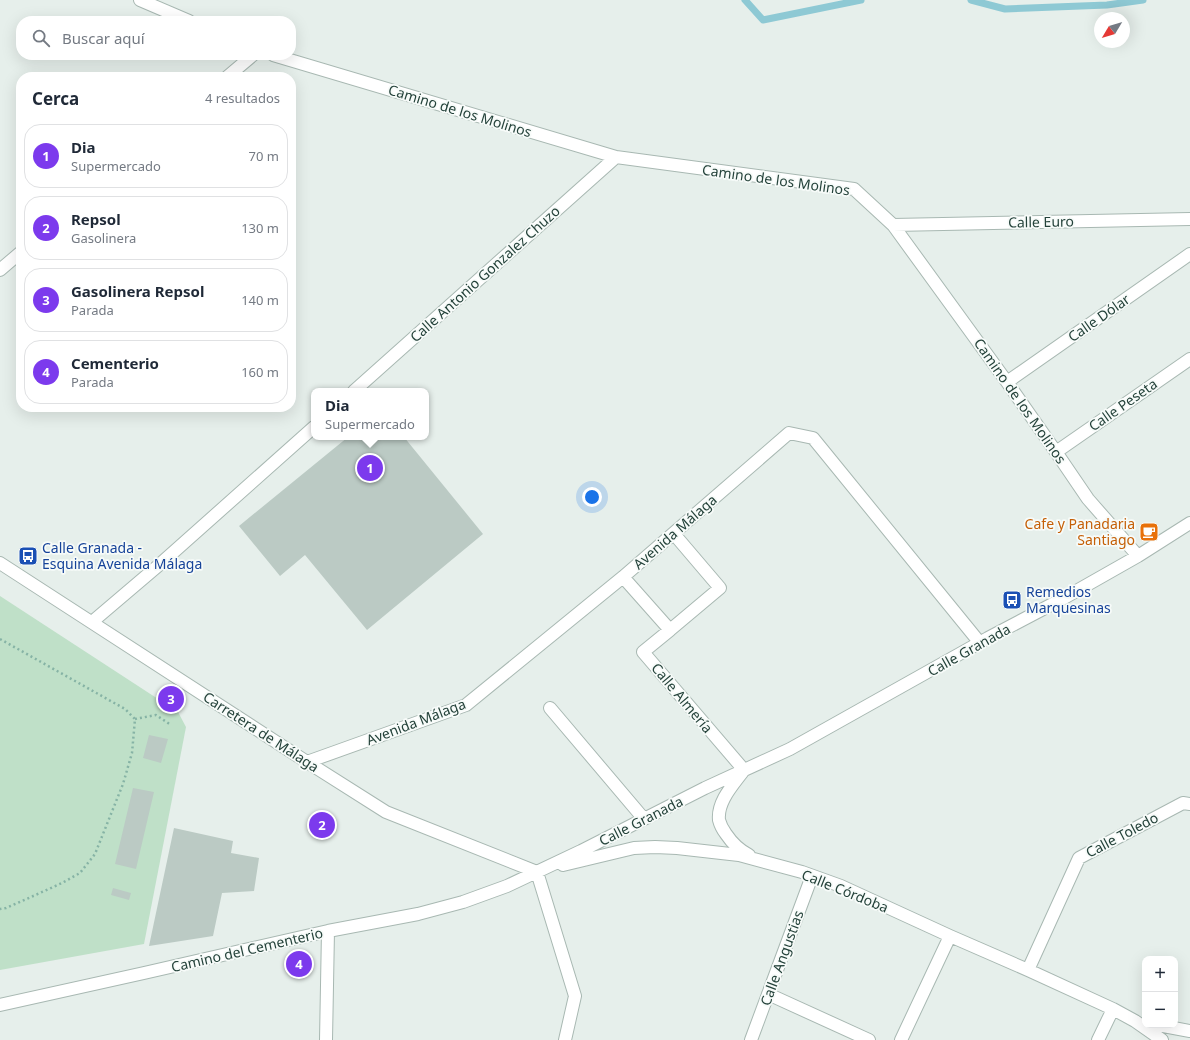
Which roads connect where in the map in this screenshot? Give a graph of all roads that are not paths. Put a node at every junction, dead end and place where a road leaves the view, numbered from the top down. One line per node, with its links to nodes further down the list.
1 (140, 0): 2 (street)
2 (177, 16)
3 (247, 60): 5 (street)
4 (290, 60): 6 (street, Camino de los Molinos)
5 (233, 72)
6 (616, 157): 8 (street, Camino de los Molinos); 14 (street, Calle Antonio Gonzalez Chuzo)
7 (1190, 219): 8 (street, Calle Euro)
8 (893, 225): 13 (street, Camino de los Molinos)
9 (1190, 254): 13 (street, Calle Dólar)
10 (16, 256): 11 (street)
11 (0, 270)
12 (1190, 359): 16 (street, Calle Peseta)
13 (1007, 382): 16 (street, Camino de los Molinos)
14 (357, 388)
15 (311, 430): 22 (street)
16 (1056, 452): 19 (street, Camino de los Molinos)
17 (1190, 523): 19 (street, Calle Granada)
18 (674, 534): 21 (street, Avenida Málaga); 23 (street); 24 (street, Avenida Málaga)
19 (1138, 556): 24 (street, Calle Granada)
20 (0, 563): 22 (street, Carretera de Málaga)
21 (623, 577): 23 (street); 26 (street, Avenida Málaga)
22 (92, 622): 26 (street, Carretera de Málaga)
23 (670, 630): 27 (street, Calle Almería)
24 (980, 643): 27 (street, Calle Granada)
25 (550, 708): 29 (street)
26 (307, 762): 31 (street, Carretera de Málaga)
27 (744, 770): 29 (street, Calle Granada); 30 (street)
28 (1190, 804): 35 (street, Calle Toledo)
29 (644, 819): 31 (street, Calle Granada)
30 (758, 860): 31 (street, Calle Córdoba); 32 (street, Calle Córdoba)
31 (537, 872): 33 (street, Camino del Cementerio); 43 (street)
32 (812, 876): 34 (street, Calle Córdoba); 36 (street, Calle Angustias)
33 (328, 931): 37 (street, Camino del Cementerio); 42 (street)
34 (950, 936): 35 (street, Calle Córdoba); 46 (street)
35 (1028, 970): 38 (street, Calle Córdoba)
36 (768, 994): 44 (street, Calle Angustias); 45 (street)
37 (0, 1005)
38 (1113, 1009): 39 (street, Calle Córdoba); 47 (street)
39 (1140, 1021): 48 (street, Calle Córdoba)
40 (1174, 1028): 41 (street)
41 (1190, 1031)
42 (326, 1040)
43 (565, 1040)
44 (751, 1040)
45 (869, 1040)
46 (901, 1040)
47 (1098, 1040)
48 (1162, 1040)

